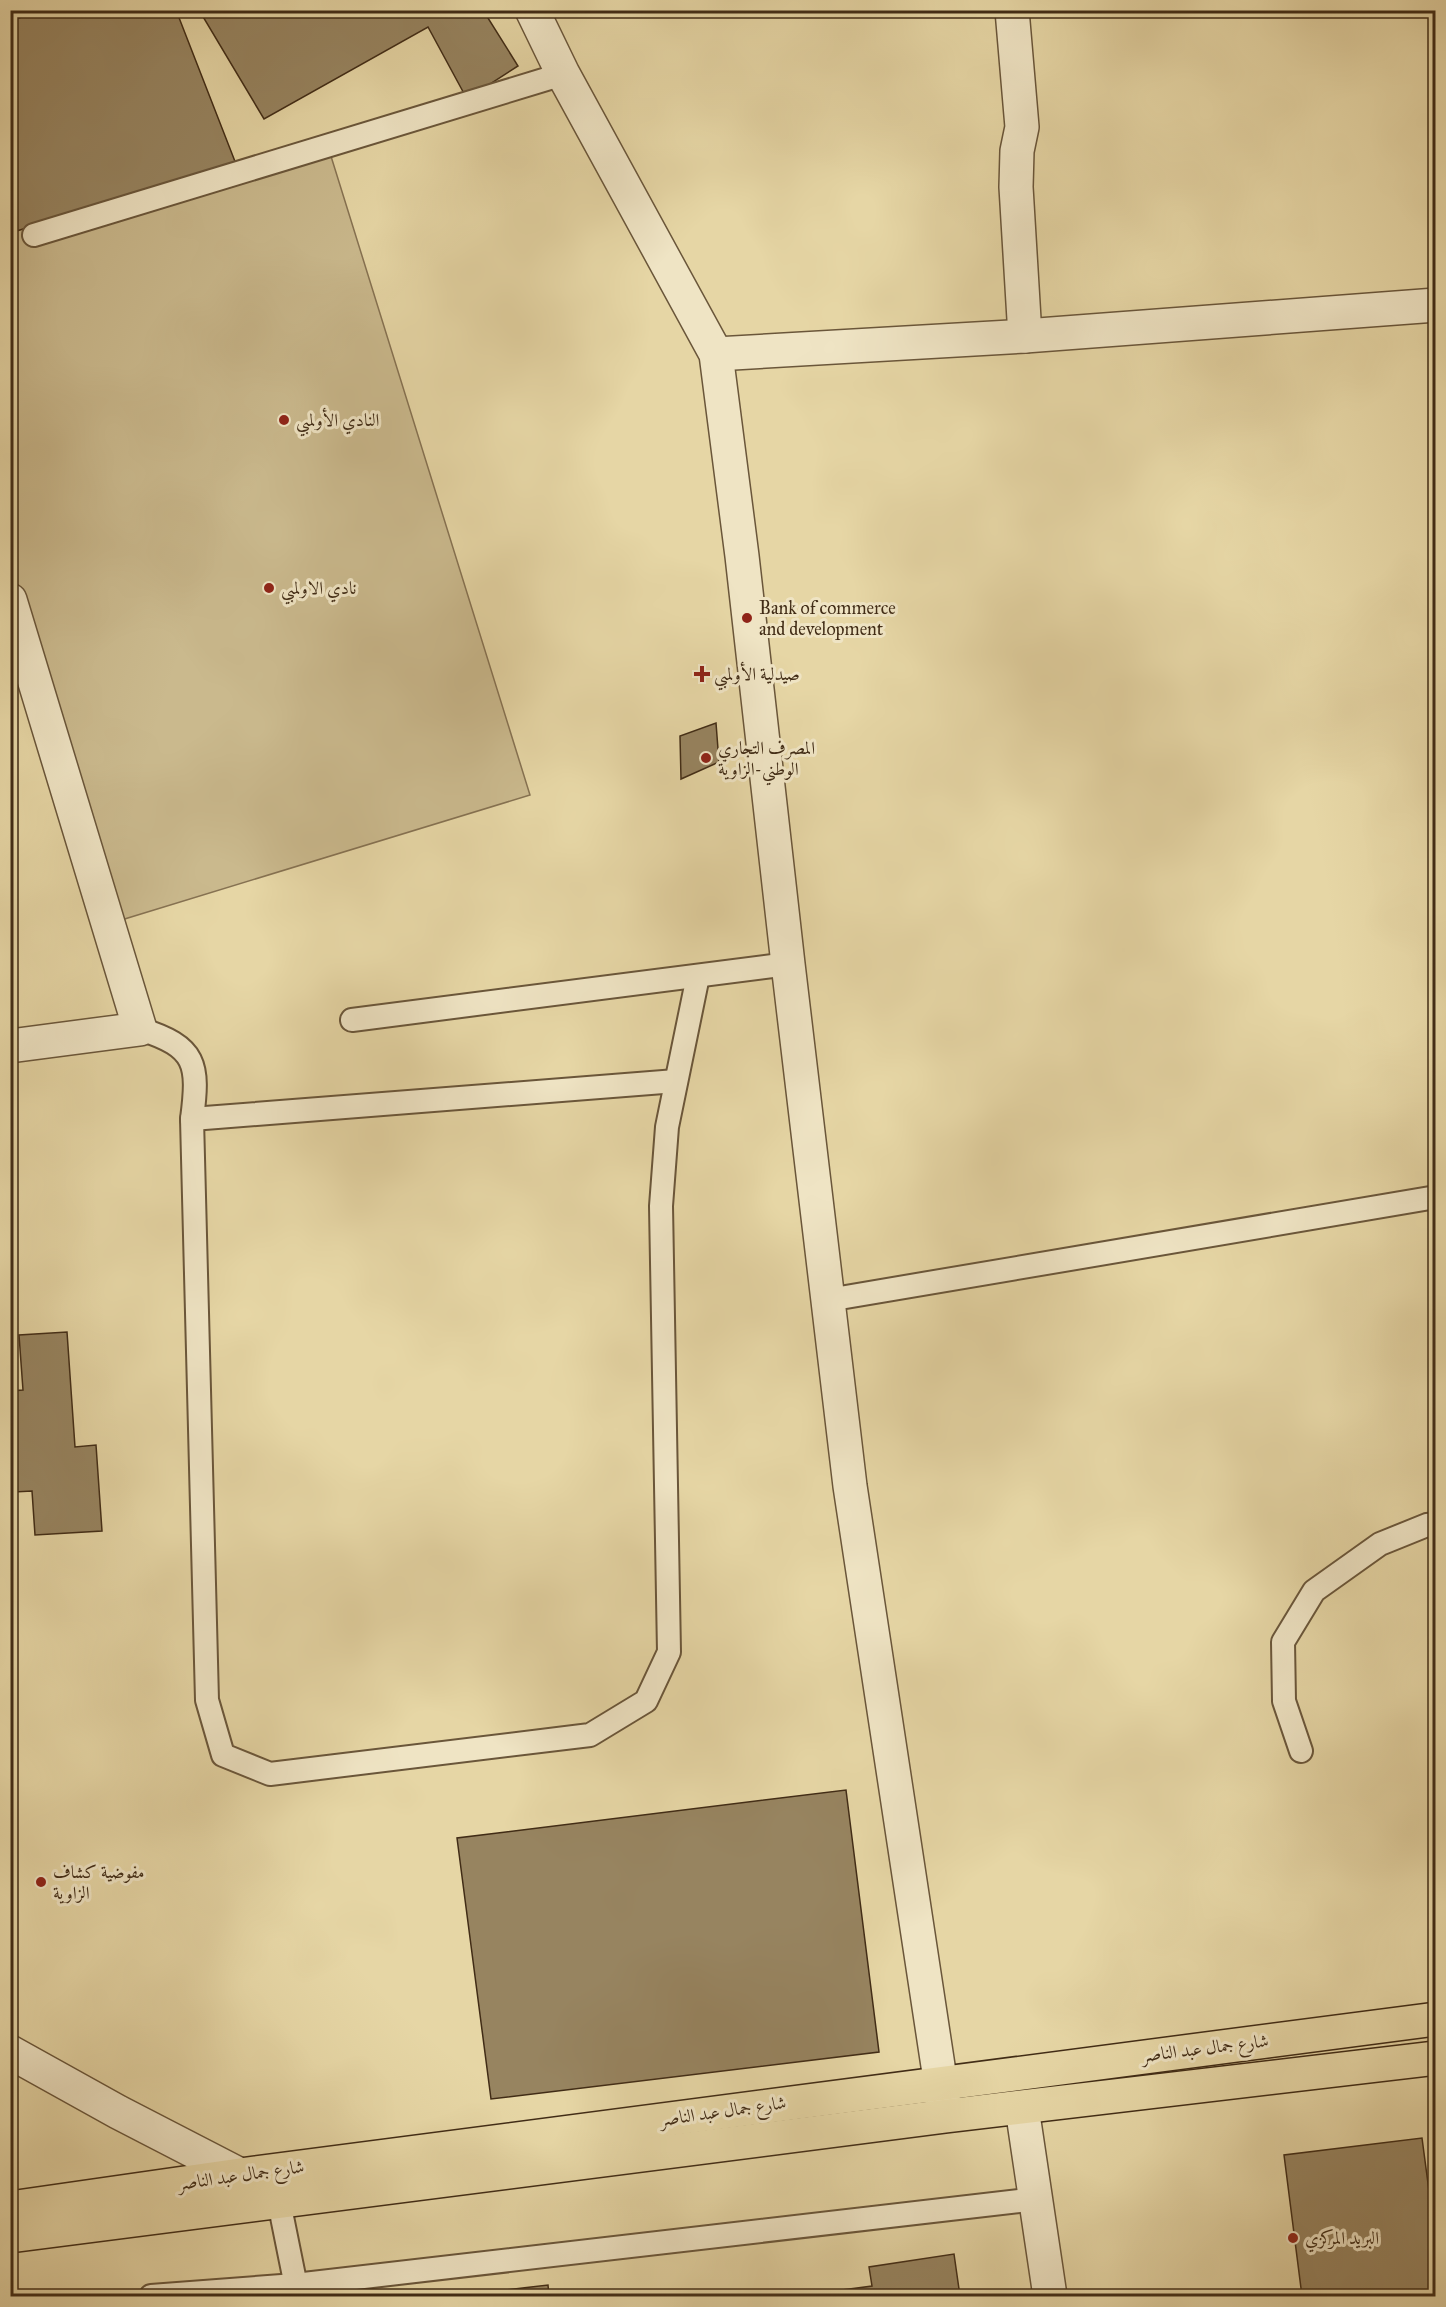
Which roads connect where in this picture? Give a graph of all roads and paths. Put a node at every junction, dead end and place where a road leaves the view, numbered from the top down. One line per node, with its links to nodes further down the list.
1 (532, 10): 3 (street)
2 (1012, 10): 6 (street)
3 (563, 74): 4 (lane); 7 (street)
4 (34, 235)
5 (1436, 305): 6 (street)
6 (1025, 336): 7 (street)
7 (716, 354): 9 (street)
8 (10, 600): 12 (street)
9 (788, 964): 10 (lane); 17 (street)
10 (698, 976): 11 (lane); 14 (lane)
11 (352, 1020)
12 (140, 1029): 13 (street); 15 (lane)
13 (10, 1046)
14 (676, 1081): 15 (lane); 15 (lane)
15 (192, 1119)
16 (1436, 1197): 17 (lane)
17 (828, 1300): 23 (street)
18 (1436, 1524): 19 (lane)
19 (1301, 1751)
20 (1436, 2019): 23 (main road, شارع جمال عبد الناصر)
21 (10, 2052): 26 (street)
22 (1436, 2058): 24 (main road, شارع جمال عبد الناصر)
23 (940, 2082): 25 (street); 26 (main road, شارع جمال عبد الناصر)
24 (1022, 2108): 25 (main road, شارع جمال عبد الناصر); 27 (street)
25 (946, 2116): 28 (main road, شارع جمال عبد الناصر)
26 (240, 2175): 28 (street); 29 (main road, شارع جمال عبد الناصر)
27 (1036, 2199): 31 (lane); 33 (street)
28 (279, 2202): 30 (main road, شارع جمال عبد الناصر); 31 (lane)
29 (10, 2208)
30 (10, 2236)
31 (296, 2291): 32 (lane)
32 (151, 2296)
33 (1050, 2296)

